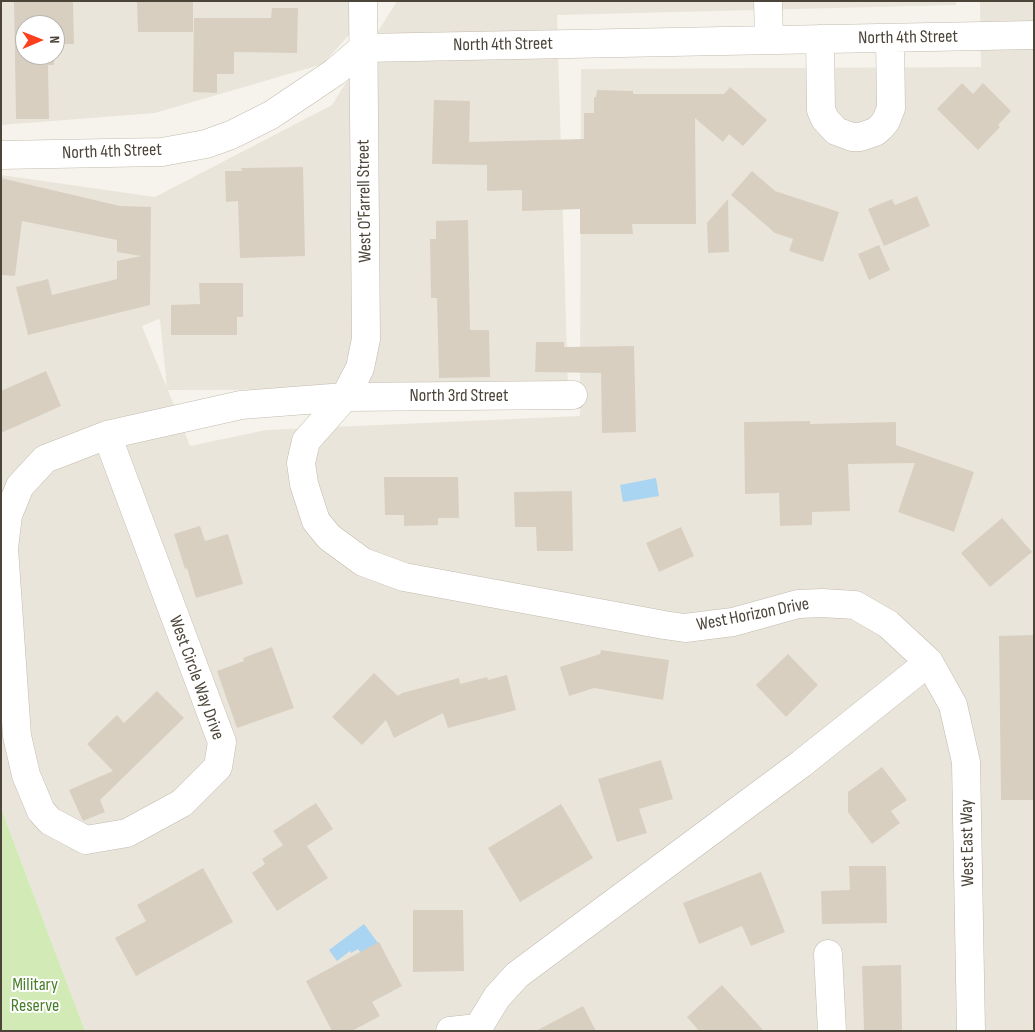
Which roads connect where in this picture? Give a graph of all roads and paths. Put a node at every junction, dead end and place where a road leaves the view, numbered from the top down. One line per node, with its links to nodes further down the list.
1 (363, 1): 7 (street, West O'Farrell Street)
2 (768, 1): 5 (street)
3 (1034, 35): 4 (street, North 4th Street)
4 (890, 38): 6 (street, North 4th Street); 6 (street)
5 (769, 40): 6 (street, North 4th Street); 7 (street, North 4th Street)
6 (820, 40)
7 (364, 48): 8 (street, North 4th Street); 10 (street, West O'Farrell Street)
8 (1, 155)
9 (573, 395): 10 (street, North 3rd Street)
10 (345, 397): 11 (street, West Circle Way Drive); 12 (street, West Horizon Drive)
11 (107, 436): 11 (street, West Circle Way Drive)
12 (929, 662): 14 (street); 17 (street, West East Way)
13 (828, 954): 16 (street)
14 (478, 1029): 15 (street)
15 (450, 1031)
16 (832, 1031)
17 (971, 1031)

